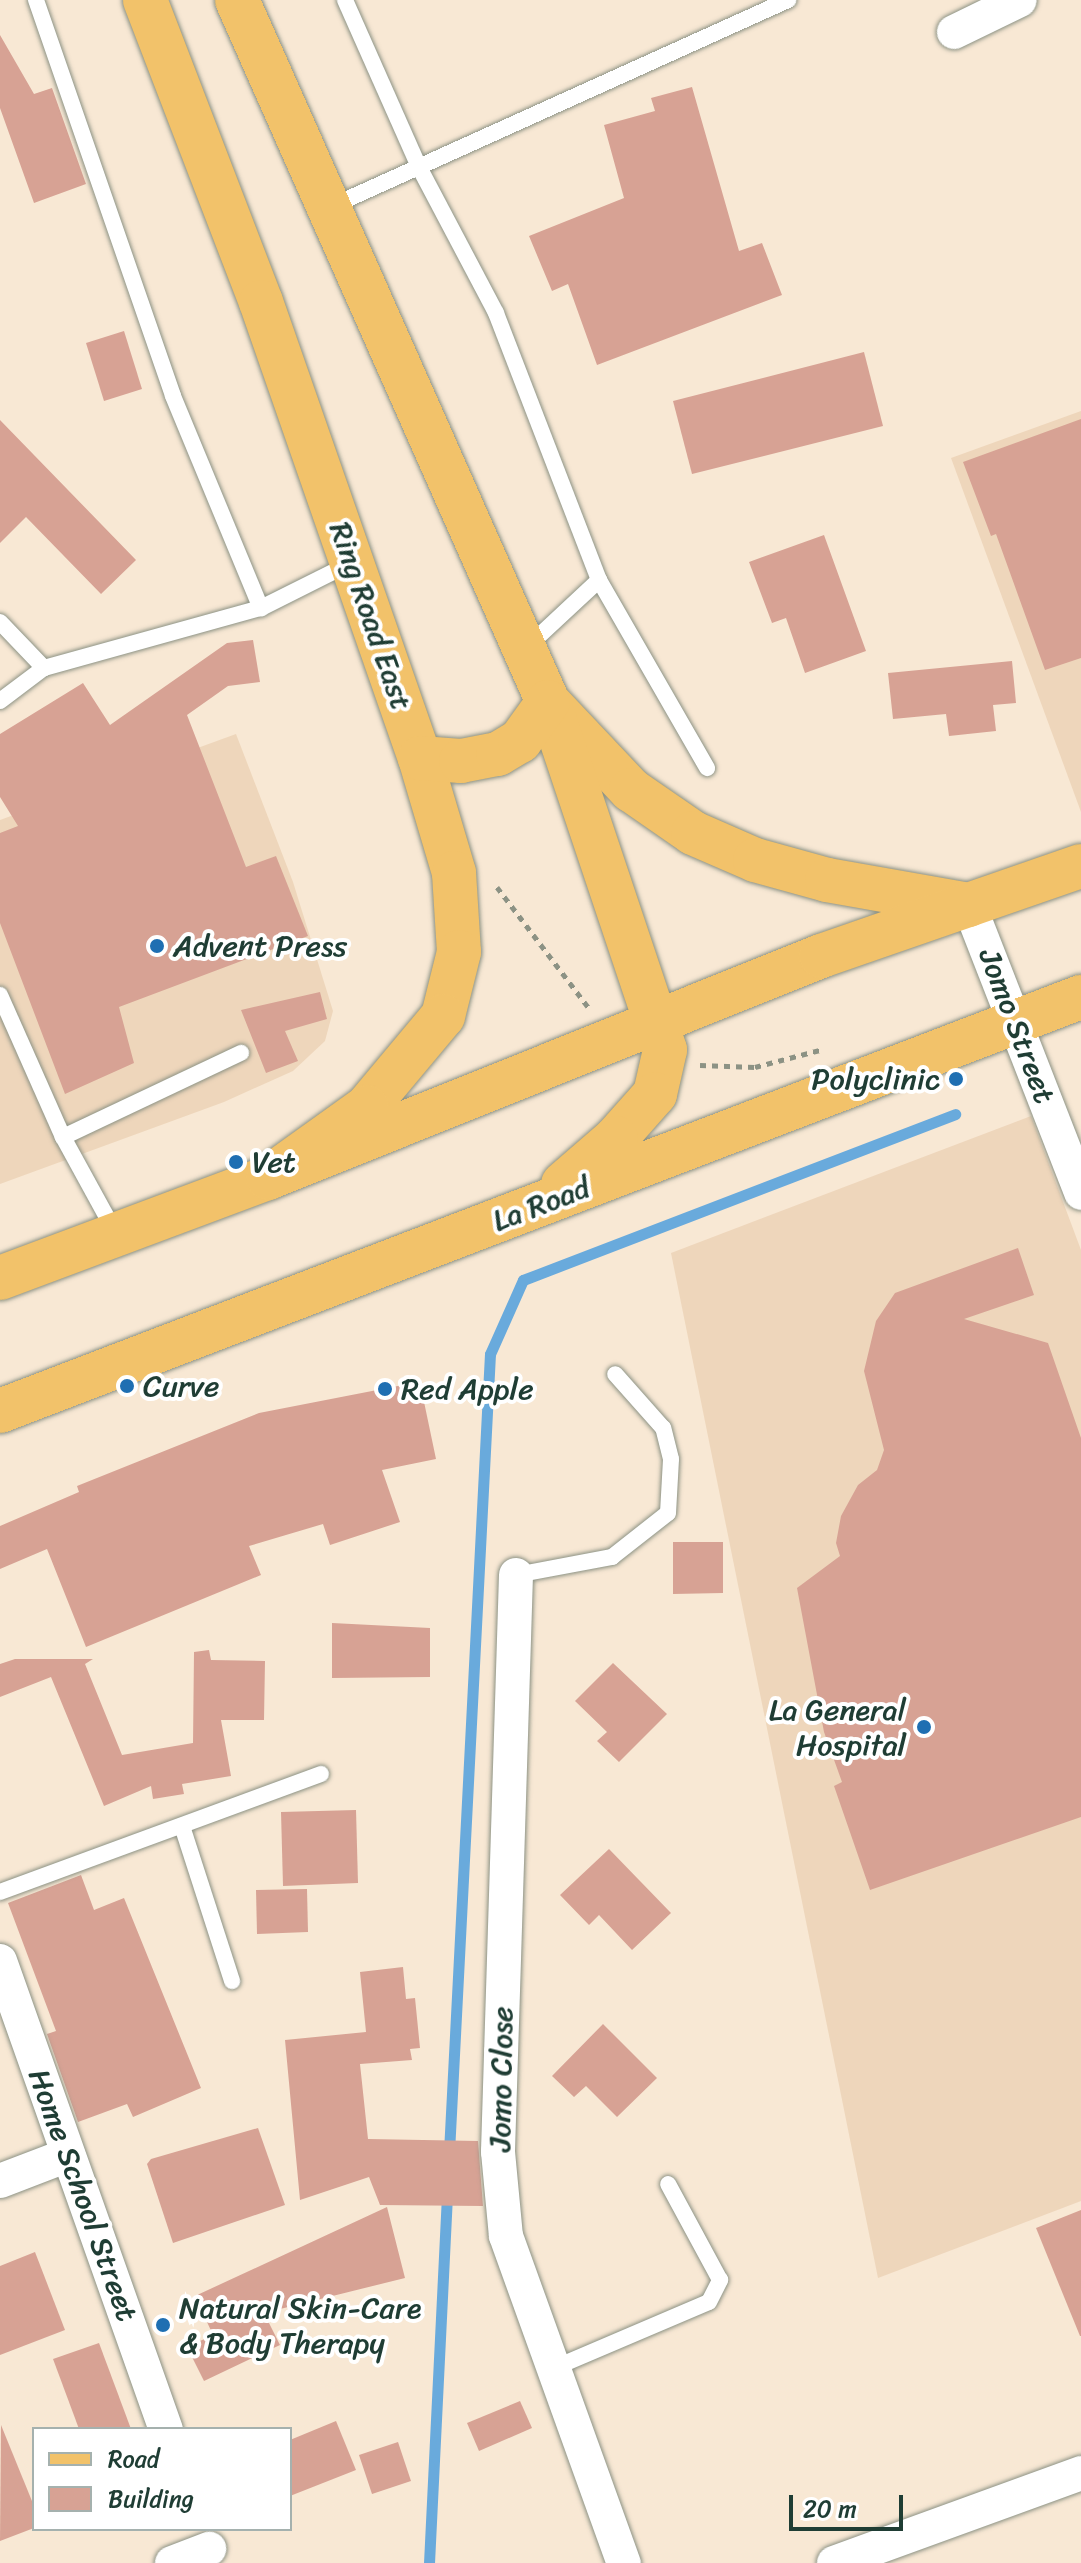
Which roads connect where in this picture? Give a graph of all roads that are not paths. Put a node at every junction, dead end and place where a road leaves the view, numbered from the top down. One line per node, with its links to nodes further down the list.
1 (36, 0): 12 (lane)
2 (145, 0): 10 (main road, Ring Road East)
3 (237, 0): 9 (main road)
4 (345, 0): 8 (lane)
5 (788, 0): 8 (lane)
6 (1020, 0): 7 (street)
7 (954, 32)
8 (418, 165): 9 (lane); 11 (lane)
9 (326, 209): 14 (main road)
10 (353, 562): 12 (lane); 18 (main road, Ring Road East)
11 (599, 580): 14 (lane); 19 (lane)
12 (261, 608): 15 (lane)
13 (0, 622): 15 (lane)
14 (525, 649): 17 (main road)
15 (44, 668): 16 (lane)
16 (0, 701)
17 (548, 702): 18 (main road); 21 (main road); 25 (main road)
18 (420, 758): 28 (main road, Ring Road East)
19 (707, 768)
20 (1081, 866): 21 (main road)
21 (969, 905): 24 (street, Jomo Street); 25 (main road)
22 (0, 995): 27 (lane)
23 (1081, 997): 24 (main road, La Road)
24 (1016, 1022): 29 (street, Jomo Street); 30 (main road, La Road)
25 (653, 1023): 28 (main road); 30 (main road)
26 (241, 1053): 27 (lane)
27 (63, 1137): 31 (lane)
28 (268, 1178): 31 (main road)
29 (1081, 1193)
30 (540, 1204): 34 (main road, La Road)
31 (117, 1235): 32 (main road)
32 (0, 1278)
33 (615, 1374): 35 (lane)
34 (0, 1411)
35 (516, 1575): 44 (street, Jomo Close)
36 (321, 1774): 37 (lane)
37 (182, 1826): 38 (lane); 40 (lane)
38 (0, 1892)
39 (0, 1961): 41 (street, Home School Street)
40 (232, 1981)
41 (68, 2155): 42 (street); 45 (street, Home School Street)
42 (0, 2181)
43 (668, 2184): 44 (lane)
44 (554, 2368): 49 (street, Jomo Close)
45 (165, 2427)
46 (1081, 2473): 50 (street)
47 (208, 2547): 48 (street)
48 (172, 2563)
49 (624, 2563)
50 (834, 2563)

